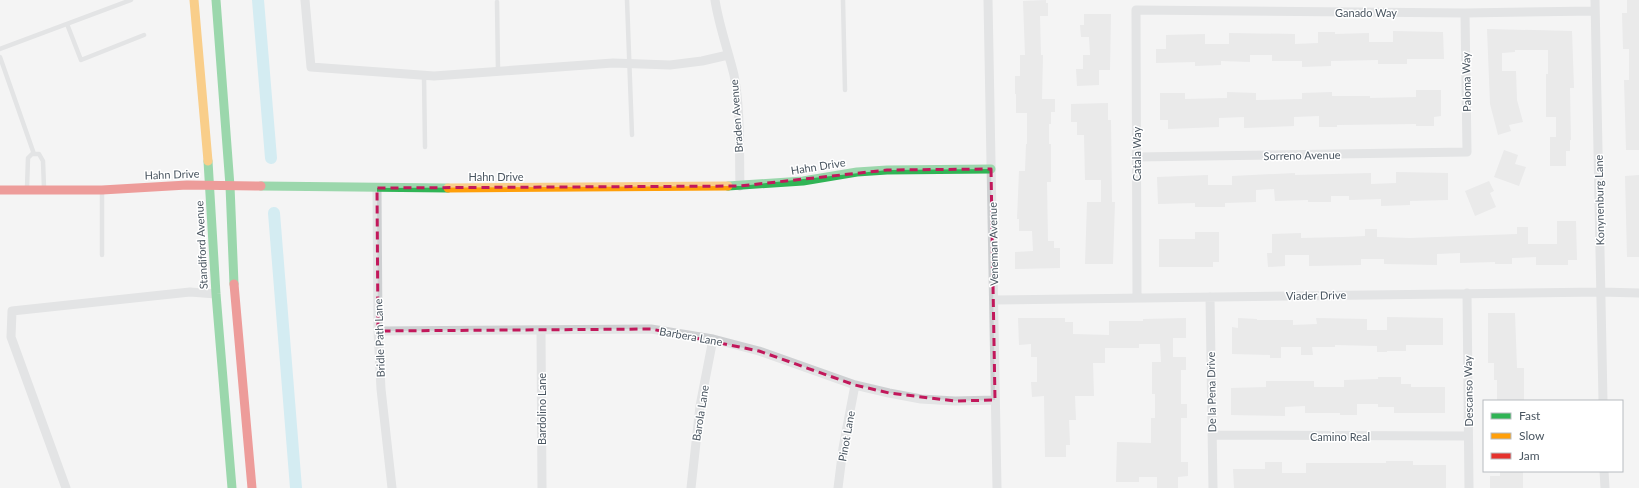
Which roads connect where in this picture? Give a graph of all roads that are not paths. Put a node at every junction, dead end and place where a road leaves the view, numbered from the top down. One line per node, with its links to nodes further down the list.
1 (131, 0): 14 (lane)
2 (194, 0): 29 (street, Standiford Avenue)
3 (216, 0): 30 (street)
4 (305, 0): 21 (street)
5 (627, 0): 19 (lane)
6 (715, 0): 17 (street, Braden Avenue)
7 (843, 0): 22 (lane)
8 (988, 0): 28 (street, Veneman Avenue)
9 (1595, 0): 12 (street, Konynenburg Lane)
10 (497, 2): 20 (lane)
11 (1136, 10): 13 (street, Ganado Way); 27 (street, Catala Way)
12 (1595, 11): 13 (street, Ganado Way); 38 (street, Konynenburg Lane)
13 (1465, 13): 25 (street, Paloma Way)
14 (67, 24): 15 (lane); 16 (lane)
15 (144, 35)
16 (0, 49)
17 (728, 55): 19 (street); 31 (street, Braden Avenue)
18 (0, 57): 26 (lane)
19 (630, 64): 20 (street); 23 (lane)
20 (498, 71): 21 (street)
21 (424, 75): 24 (lane)
22 (845, 90)
23 (632, 135)
24 (425, 147)
25 (1467, 152): 27 (street, Sorreno Avenue)
26 (34, 154): 34 (lane); 35 (lane)
27 (1136, 157): 43 (street, Catala Way)
28 (991, 169): 31 (street, Hahn Drive); 44 (street, Veneman Avenue)
29 (210, 185): 30 (street, Hahn Drive); 36 (street, Hahn Drive); 41 (street, Standiford Avenue)
30 (230, 186): 32 (street, Hahn Drive); 56 (street)
31 (740, 186): 32 (street, Hahn Drive)
32 (377, 188): 45 (street, Bridle Path Lane)
33 (0, 190): 34 (street, Hahn Drive)
34 (27, 190): 35 (street, Hahn Drive)
35 (44, 190): 36 (street, Hahn Drive)
36 (102, 190): 37 (lane)
37 (102, 255)
38 (1601, 292): 39 (street, Viader Drive); 40 (street, Viader Drive); 50 (street, Konynenburg Lane)
39 (1467, 293): 42 (street, Viader Drive); 52 (street, Descanso Way)
40 (1639, 293)
41 (216, 294): 54 (street); 55 (street, Standiford Avenue)
42 (1210, 297): 43 (street, Viader Drive); 51 (street, De la Pena Drive)
43 (1137, 298): 44 (street, Viader Drive)
44 (994, 300): 49 (street, Veneman Avenue)
45 (378, 330): 46 (street, Barbera Lane); 57 (street, Bridle Path Lane)
46 (541, 330): 47 (street, Barbera Lane); 58 (street, Bardolino Lane)
47 (713, 339): 48 (street, Barbera Lane); 59 (street, Barola Lane)
48 (856, 385): 49 (street, Barbera Lane); 60 (street, Pinot Lane)
49 (995, 400): 61 (street, Veneman Avenue)
50 (1603, 400)
51 (1212, 435): 52 (street, Camino Real); 62 (street, De la Pena Drive)
52 (1468, 436): 63 (street, Descanso Way)
53 (1604, 472): 64 (street)
54 (66, 488)
55 (232, 488)
56 (252, 488)
57 (392, 488)
58 (542, 488)
59 (691, 488)
60 (838, 488)
61 (997, 488)
62 (1213, 488)
63 (1469, 488)
64 (1605, 488)

